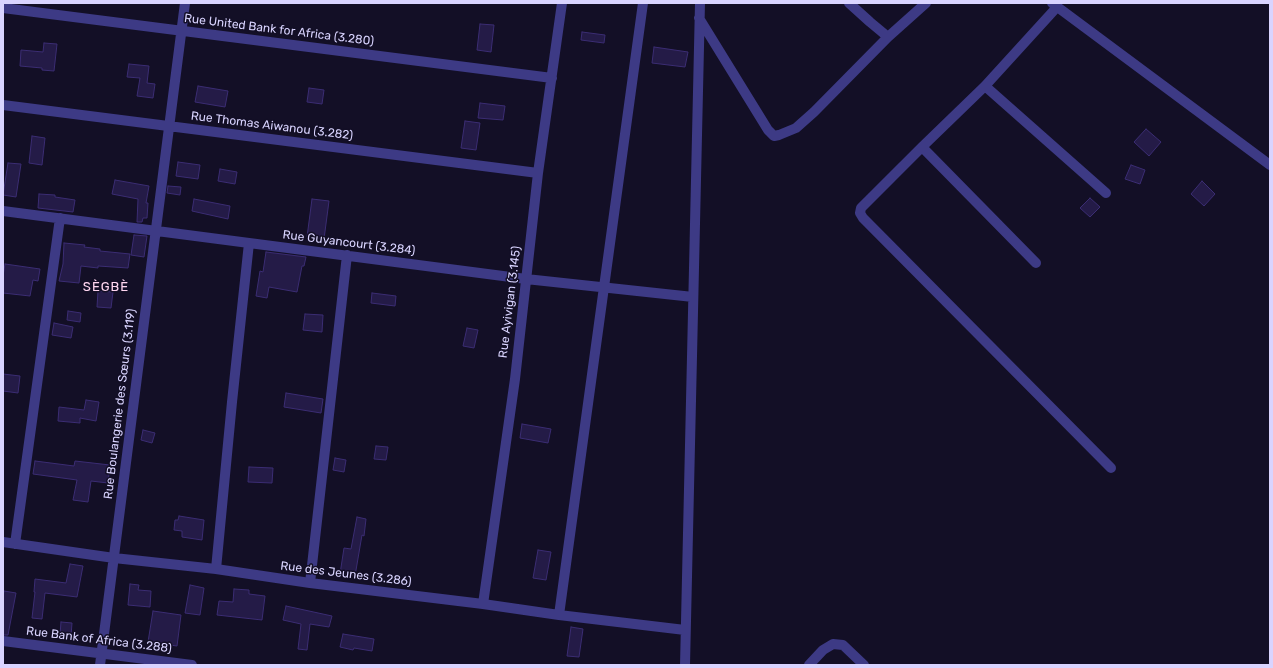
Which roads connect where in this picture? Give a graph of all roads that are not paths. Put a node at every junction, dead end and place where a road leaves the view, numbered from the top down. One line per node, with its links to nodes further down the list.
1 (185, 3): 10 (street, Rue Boulangerie des Sœurs (3.119))
2 (562, 3): 12 (street, Rue Ayivigan (3.145))
3 (643, 3): 27 (street)
4 (697, 3): 9 (street)
5 (849, 3): 11 (street)
6 (926, 3): 11 (street)
7 (1055, 5): 13 (street); 17 (street)
8 (3, 8): 10 (street, Rue United Bank for Africa (3.280))
9 (699, 18): 11 (street); 28 (street)
10 (181, 31): 12 (street, Rue United Bank for Africa (3.280)); 15 (street, Rue Boulangerie des Sœurs (3.119))
11 (888, 37)
12 (552, 78): 18 (street, Rue Ayivigan (3.145))
13 (985, 86): 16 (street); 19 (street)
14 (3, 105): 15 (street, Rue Thomas Aiwanou (3.282))
15 (169, 126): 18 (street, Rue Thomas Aiwanou (3.282)); 22 (street, Rue Boulangerie des Sœurs (3.119))
16 (922, 147): 25 (street); 29 (street)
17 (1270, 165)
18 (538, 173): 26 (street, Rue Ayivigan (3.145))
19 (1106, 193)
20 (3, 210): 21 (street, Rue Guyancourt (3.284))
21 (60, 218): 22 (street, Rue Guyancourt (3.284)); 31 (street)
22 (156, 230): 23 (street, Rue Guyancourt (3.284)); 32 (street, Rue Boulangerie des Sœurs (3.119))
23 (249, 243): 24 (street, Rue Guyancourt (3.284)); 33 (street)
24 (347, 256): 26 (street, Rue Guyancourt (3.284)); 34 (street)
25 (1036, 263)
26 (526, 279): 27 (street, Rue Guyancourt (3.284)); 35 (street, Rue Ayivigan (3.145))
27 (604, 288): 28 (street, Rue Guyancourt (3.284)); 36 (street)
28 (693, 297): 37 (street)
29 (1112, 468)
30 (3, 542): 31 (street, Rue des Jeunes (3.286))
31 (15, 544): 32 (street, Rue des Jeunes (3.286))
32 (114, 558): 33 (street, Rue des Jeunes (3.286)); 39 (street, Rue Boulangerie des Sœurs (3.119))
33 (216, 569): 34 (street, Rue des Jeunes (3.286))
34 (310, 584): 35 (street, Rue des Jeunes (3.286))
35 (483, 604): 36 (street, Rue des Jeunes (3.286))
36 (559, 615): 37 (street, Rue des Jeunes (3.286))
37 (685, 630): 42 (street)
38 (3, 641): 39 (street, Rue Bank of Africa (3.288))
39 (101, 653): 40 (street, Rue Boulangerie des Sœurs (3.119)); 41 (street, Rue Bank of Africa (3.288))
40 (100, 665)
41 (192, 665)
42 (685, 665)
43 (809, 665): 44 (street)
44 (864, 665)

